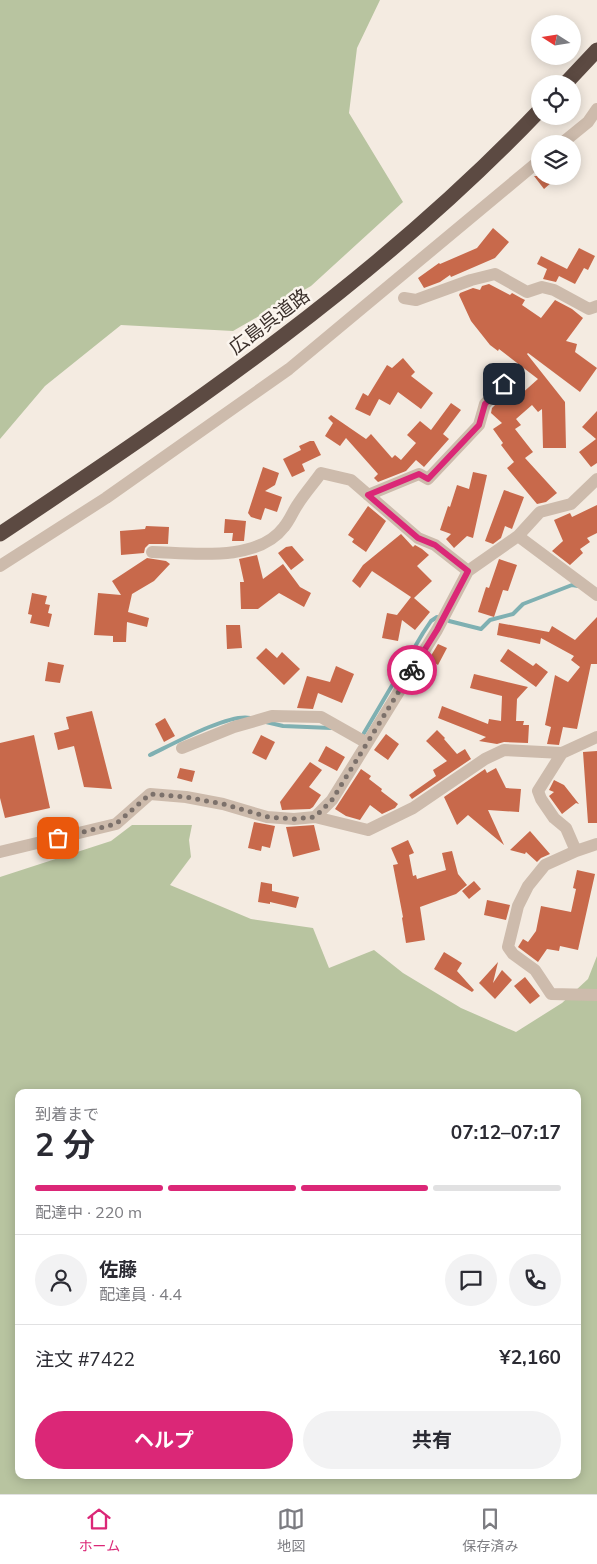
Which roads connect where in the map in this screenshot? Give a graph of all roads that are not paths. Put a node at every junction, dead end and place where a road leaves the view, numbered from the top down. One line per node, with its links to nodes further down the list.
1 (597, 50): 2 (highway)
2 (573, 75)
3 (597, 109): 5 (street)
4 (531, 119): 12 (highway, 広島呉道路)
5 (572, 135)
6 (531, 167): 15 (street)
7 (404, 298): 8 (street)
8 (597, 306)
9 (504, 384): 11 (street)
10 (597, 479): 13 (street)
11 (368, 495): 14 (street); 16 (street)
12 (0, 534)
13 (518, 536): 16 (street); 17 (street)
14 (152, 552)
15 (0, 566)
16 (468, 571): 19 (street)
17 (597, 595)
18 (597, 737): 21 (street)
19 (367, 743): 20 (street); 22 (street)
20 (182, 748)
21 (562, 753): 22 (street); 24 (street)
22 (315, 817): 25 (street)
23 (597, 844): 24 (street)
24 (576, 851): 26 (street)
25 (0, 852)
26 (597, 995)

